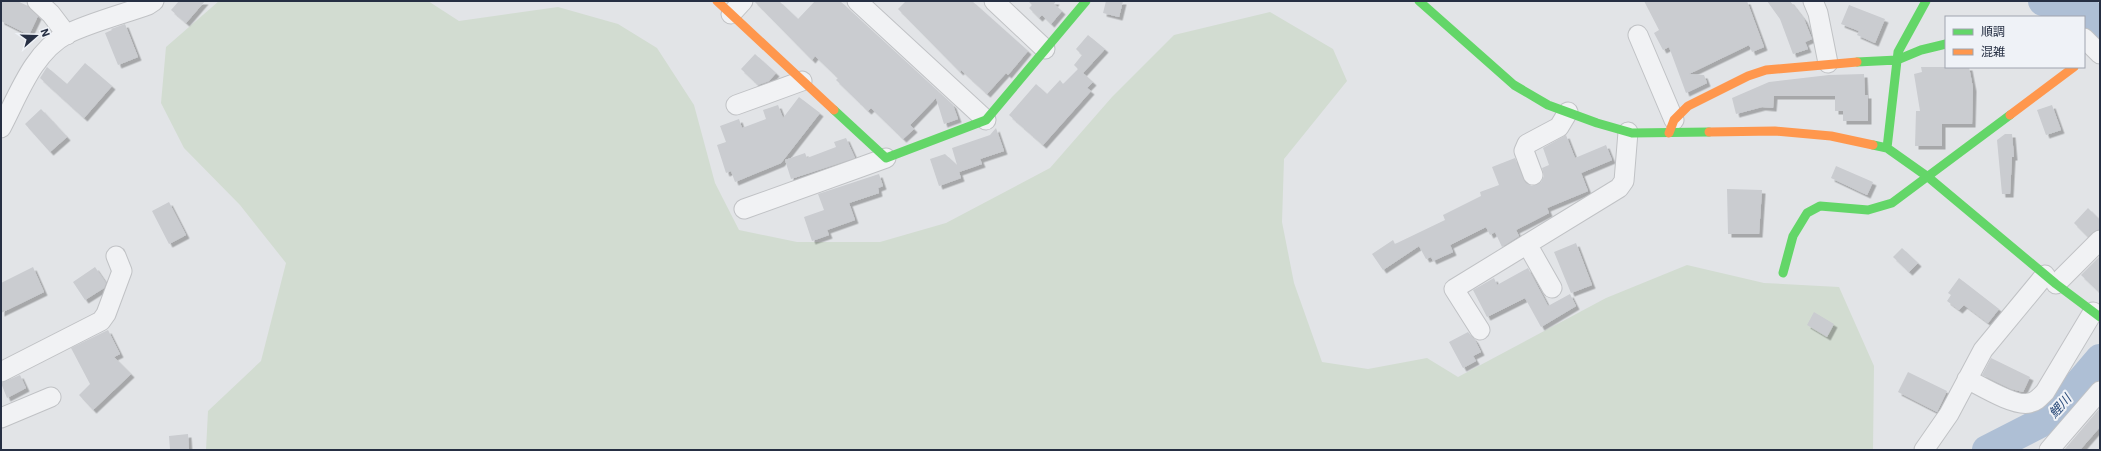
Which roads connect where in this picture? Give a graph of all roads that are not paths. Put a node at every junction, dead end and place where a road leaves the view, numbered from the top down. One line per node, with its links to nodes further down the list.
1 (37, 1): 11 (street)
2 (154, 1): 11 (street)
3 (717, 1): 10 (street)
4 (857, 1): 23 (street)
5 (994, 1): 15 (street)
6 (1086, 1): 15 (street)
7 (1419, 1): 22 (street)
8 (1813, 1): 18 (street)
9 (1926, 1): 17 (street)
10 (737, 8): 20 (street)
11 (66, 35): 25 (street)
12 (1638, 35): 24 (street)
13 (2085, 39): 16 (street)
14 (1945, 44): 17 (street)
15 (1045, 49): 23 (street)
16 (2096, 54)
17 (1897, 60): 18 (street); 27 (street)
18 (1828, 62): 24 (street)
19 (2073, 68): 30 (street)
20 (802, 81): 21 (street); 28 (street)
21 (736, 106)
22 (1568, 112): 26 (street); 29 (street)
23 (986, 120): 28 (street)
24 (1672, 127): 26 (street); 27 (street)
25 (1, 128)
26 (1628, 132): 33 (street)
27 (1887, 148): 30 (street)
28 (886, 158): 31 (street)
29 (1533, 175)
30 (1928, 177): 35 (street); 36 (street)
31 (744, 209)
32 (2100, 240): 36 (street)
33 (1527, 244): 37 (street); 39 (street)
34 (116, 256): 40 (street)
35 (1783, 274)
36 (2050, 280): 38 (street); 41 (street)
37 (1552, 288)
38 (2096, 314): 41 (street)
39 (1480, 330)
40 (1, 372)
41 (1967, 379): 45 (street)
42 (2100, 391): 46 (street)
43 (51, 397): 44 (street)
44 (1, 418)
45 (1924, 450)
46 (2049, 450)

